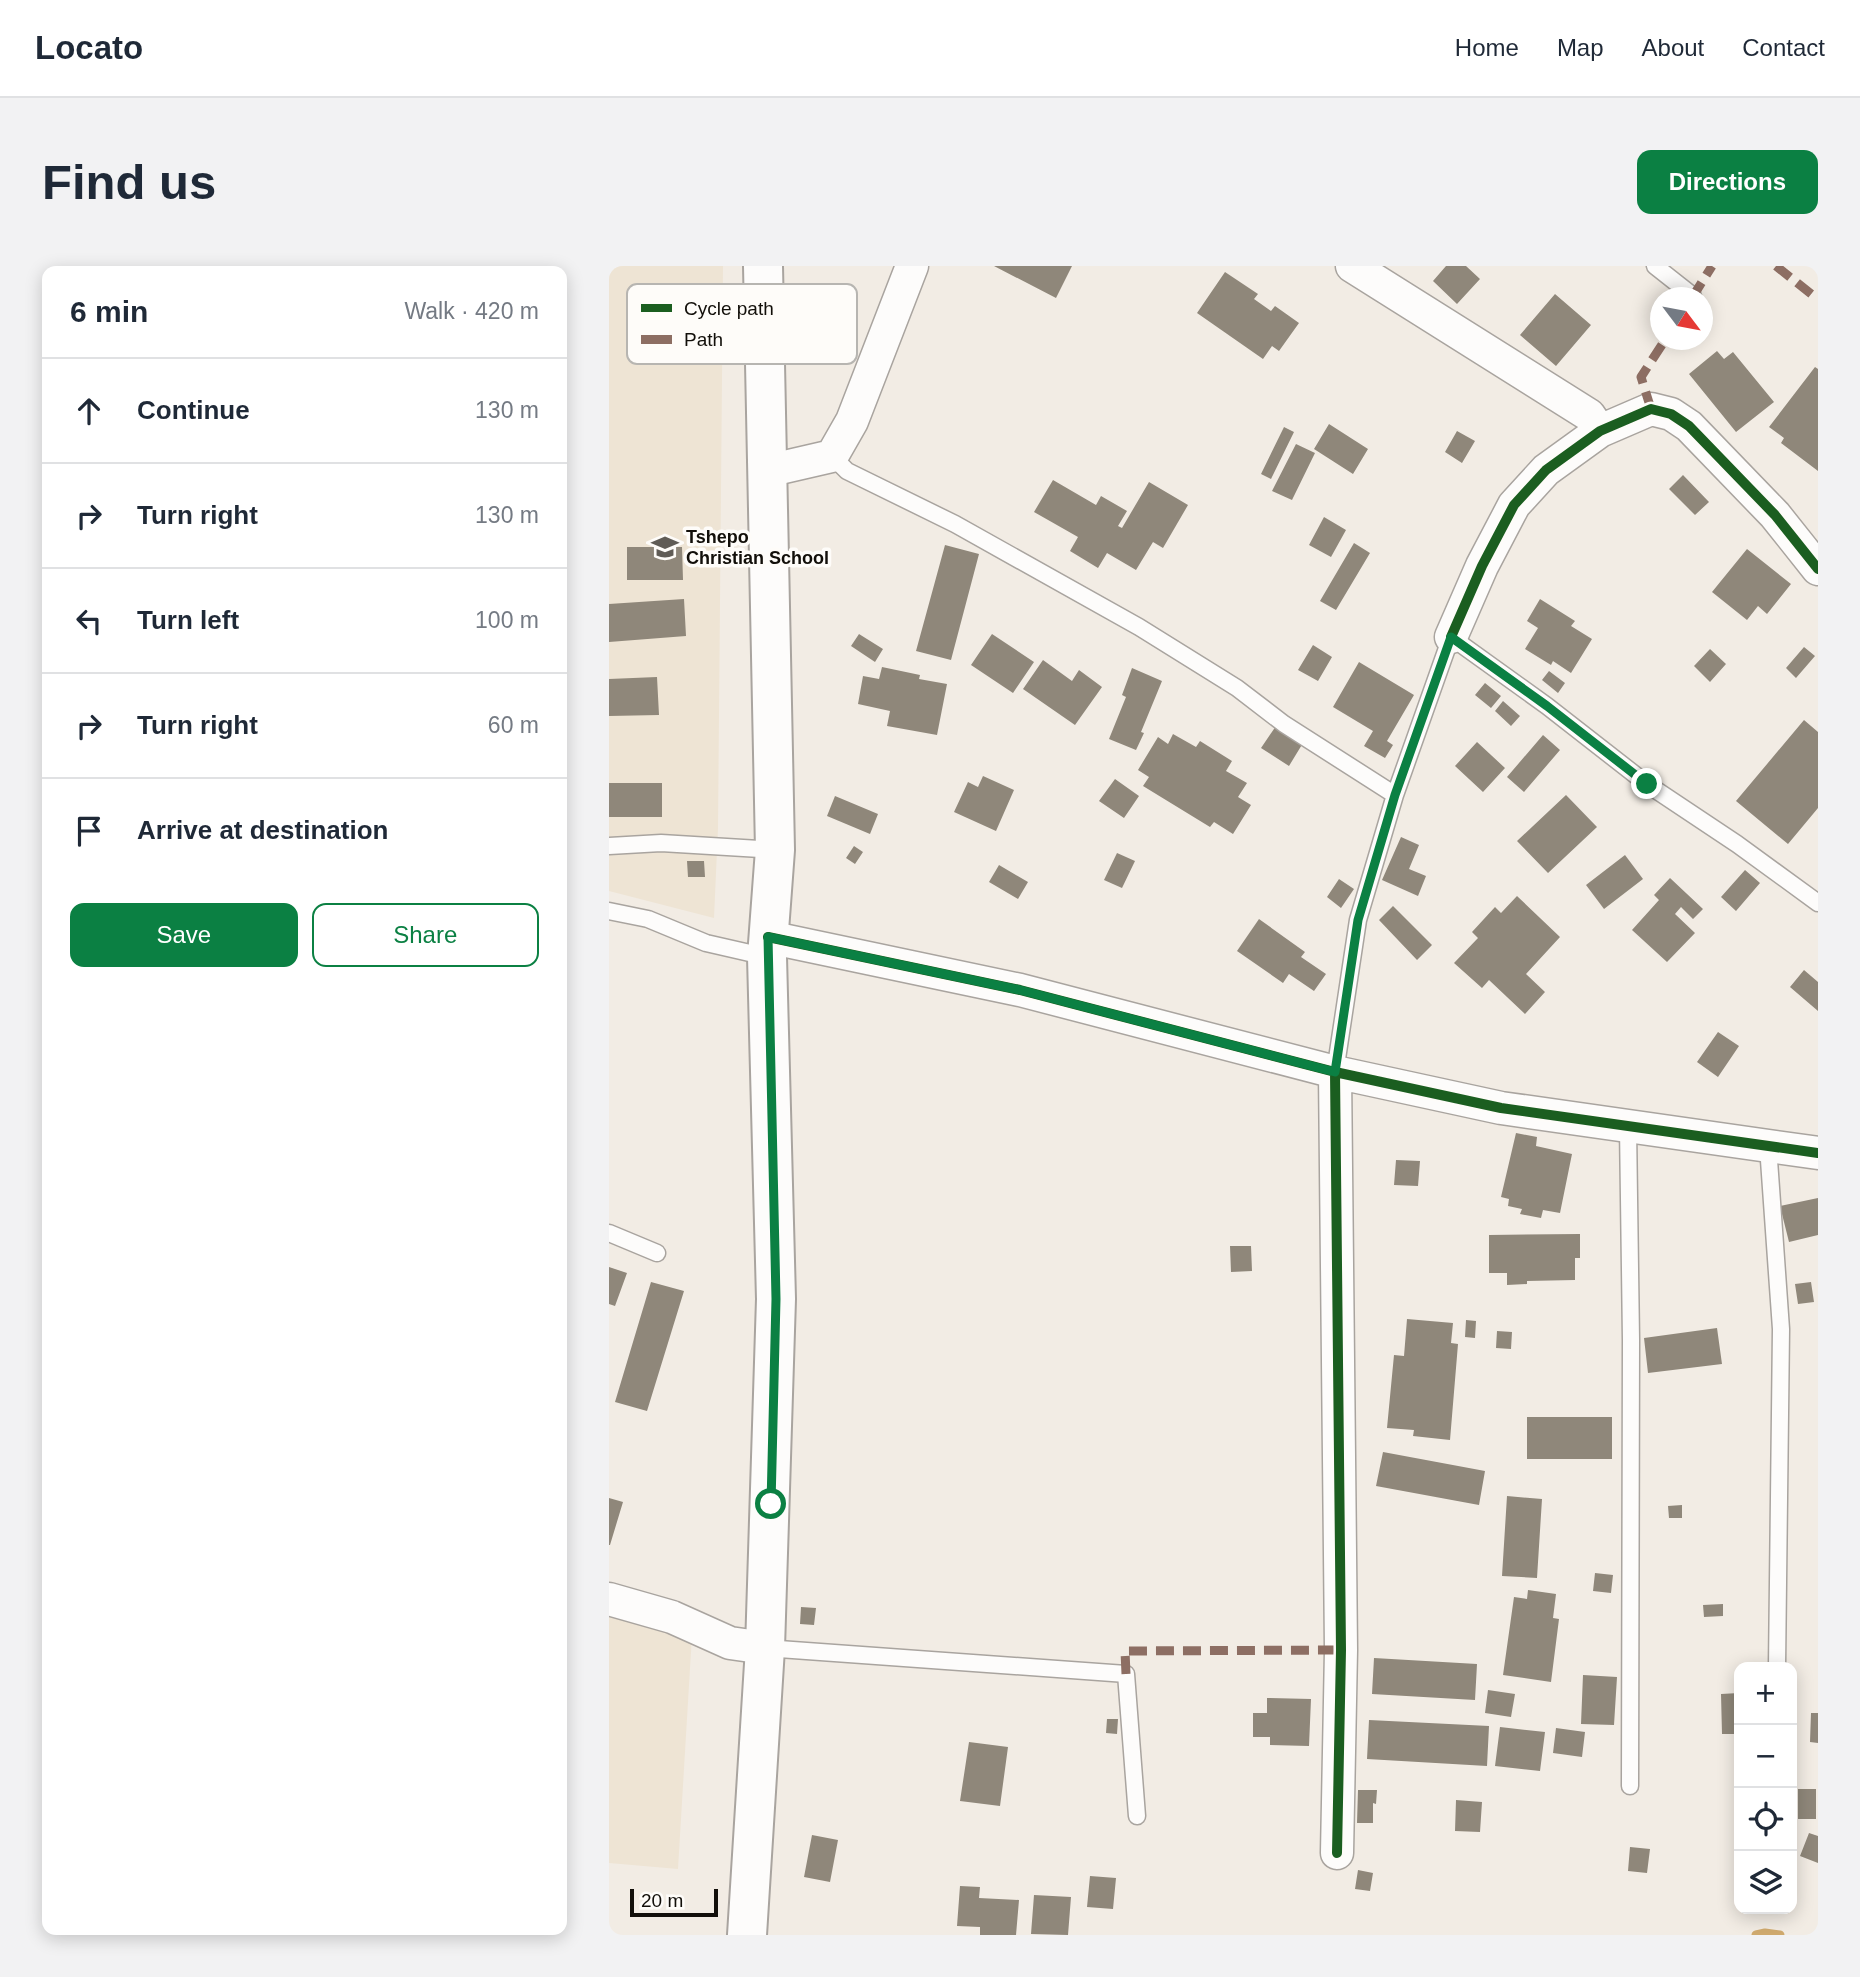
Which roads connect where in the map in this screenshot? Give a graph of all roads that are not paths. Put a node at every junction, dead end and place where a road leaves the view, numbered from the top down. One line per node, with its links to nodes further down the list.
1 (764, 266): 5 (main road)
2 (912, 266): 9 (street)
3 (1352, 266): 8 (street)
4 (1655, 266): 6 (lane)
5 (764, 284)
6 (1682, 287)
7 (765, 364): 10 (main road)
8 (1600, 431): 11 (street); 12 (street)
9 (832, 457): 10 (street); 13 (lane)
10 (767, 471): 15 (main road)
11 (1818, 569)
12 (1451, 637): 13 (lane); 16 (lane)
13 (1395, 795): 19 (lane)
14 (609, 846): 15 (lane)
15 (775, 850): 18 (main road)
16 (1818, 903)
17 (609, 911): 18 (lane)
18 (767, 947): 19 (street); 26 (main road)
19 (1335, 1072): 20 (street); 30 (street)
20 (1628, 1127): 21 (street); 28 (lane)
21 (1768, 1146): 22 (street); 27 (lane)
22 (1818, 1153)
23 (609, 1233): 24 (lane)
24 (657, 1253)
25 (609, 1599): 26 (street)
26 (765, 1648): 29 (lane); 31 (main road)
27 (1777, 1662)
28 (1630, 1786)
29 (1137, 1816)
30 (1337, 1853)
31 (747, 1935)

